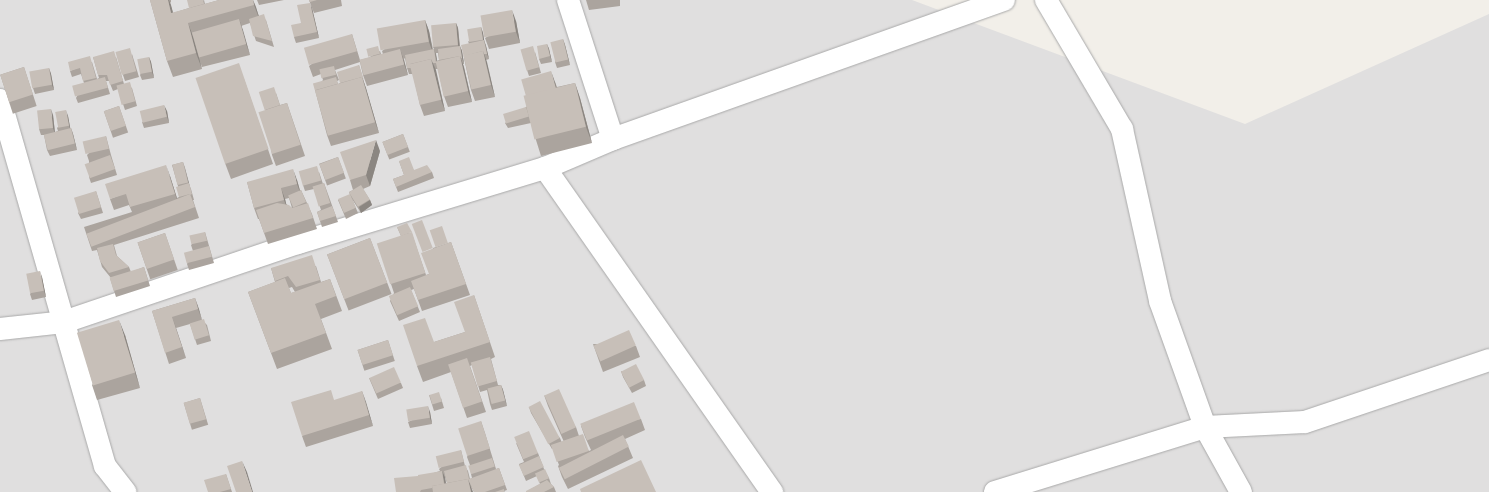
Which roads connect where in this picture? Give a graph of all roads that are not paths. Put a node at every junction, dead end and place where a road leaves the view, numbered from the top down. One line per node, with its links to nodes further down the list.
1 (568, 0): 5 (street)
2 (1004, 0): 5 (street)
3 (1046, 0): 10 (street)
4 (0, 100): 7 (street)
5 (613, 140): 6 (street)
6 (545, 168): 7 (street); 12 (street)
7 (64, 322): 8 (street); 11 (street)
8 (0, 329)
9 (1489, 360): 10 (street)
10 (1205, 427): 13 (street); 14 (street)
11 (125, 492)
12 (772, 492)
13 (995, 492)
14 (1241, 492)

